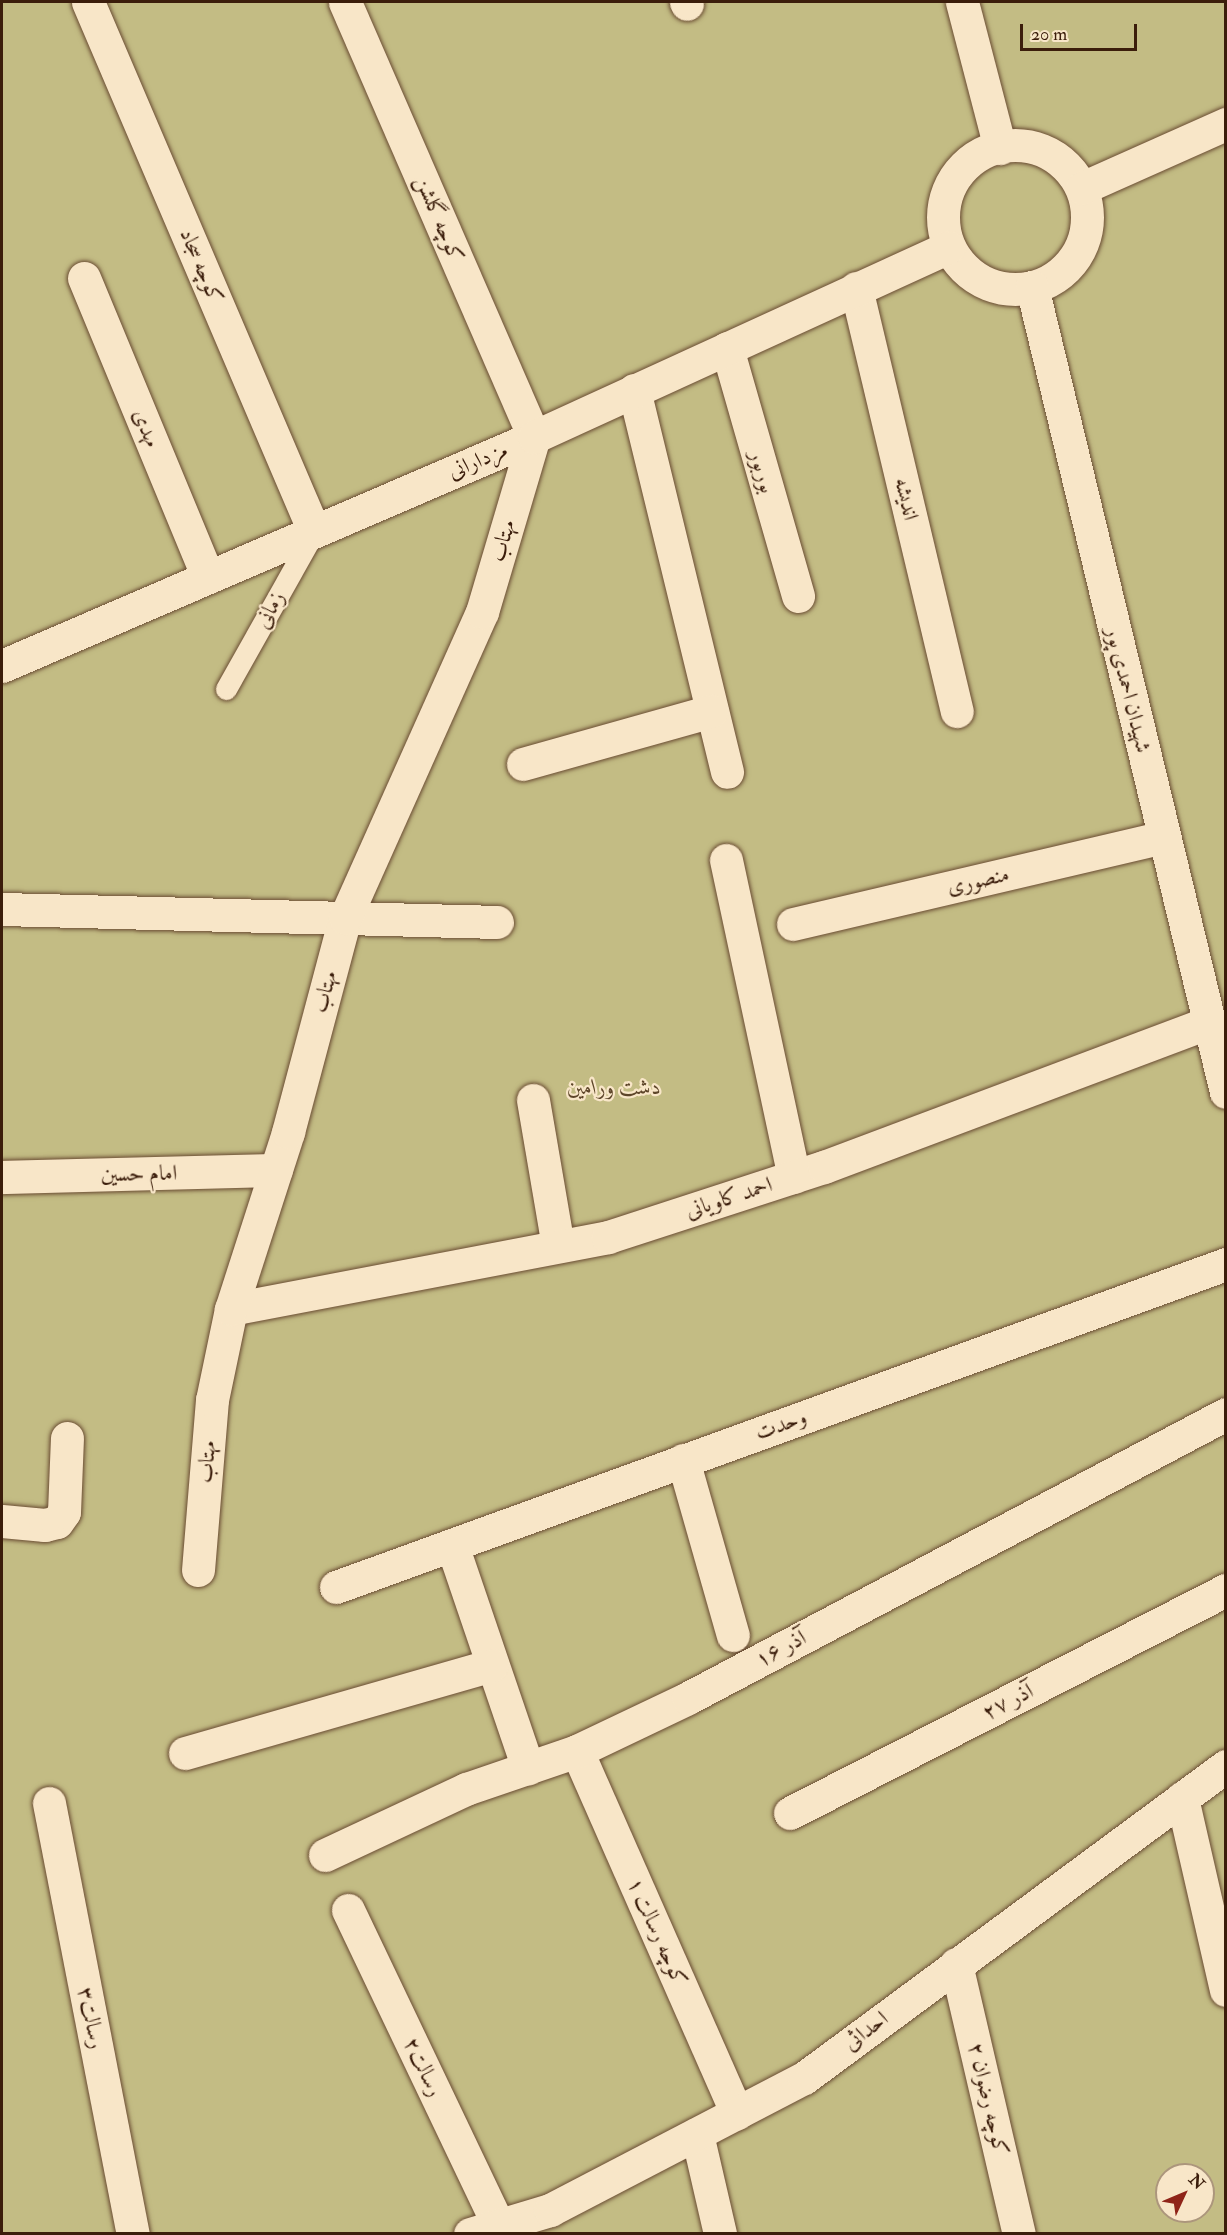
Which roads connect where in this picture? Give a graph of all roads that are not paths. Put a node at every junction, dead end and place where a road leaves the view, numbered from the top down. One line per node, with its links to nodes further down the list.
1 (88, 2): 14 (street, کوچه سجاد)
2 (345, 2): 13 (street, کوچه گلشن)
3 (962, 2): 5 (street)
4 (1226, 124): 6 (street)
5 (1000, 148): 6 (street); 7 (street)
6 (1082, 188): 9 (street)
7 (949, 247): 9 (street); 10 (street, مزدارانی)
8 (84, 278): 15 (street, مهدی)
9 (1032, 287): 23 (street, شهیدان احمدی پور)
10 (856, 288): 11 (street, مزدارانی); 20 (street, اندیشه)
11 (727, 348): 12 (street, مزدارانی); 16 (street, بوربور)
12 (634, 390): 13 (street, مزدارانی); 19 (street)
13 (534, 437): 14 (street, مزدارانی); 26 (street, مهتاب)
14 (314, 531): 15 (street, مزدارانی); 18 (lane, زمانی)
15 (208, 577): 17 (street, مزدارانی)
16 (798, 596)
17 (2, 666)
18 (226, 689)
19 (712, 711): 21 (street); 22 (street)
20 (957, 711)
21 (523, 764)
22 (727, 772)
23 (1164, 837): 28 (street, منصوری); 29 (street, شهیدان احمدی پور)
24 (726, 860): 34 (street)
25 (2, 909): 26 (street)
26 (345, 918): 27 (street); 32 (street, مهتاب)
27 (497, 922)
28 (793, 924)
29 (1209, 1022): 30 (street, شهیدان احمدی پور); 34 (street, احمد کاویانی)
30 (1226, 1092)
31 (533, 1100): 35 (street)
32 (276, 1170): 33 (street, امام حسین); 37 (street, مهتاب)
33 (2, 1177)
34 (794, 1177): 35 (street, احمد کاویانی)
35 (558, 1246): 37 (street, احمد کاویانی)
36 (1226, 1264): 40 (street, وحدت)
37 (231, 1309): 43 (street, مهتاب)
38 (1226, 1414): 48 (street, ۱۶ آذر)
39 (67, 1438): 41 (street)
40 (683, 1460): 42 (street, وحدت); 46 (street)
41 (2, 1521)
42 (452, 1545): 44 (street, وحدت); 47 (street)
43 (198, 1570)
44 (336, 1587)
45 (1226, 1590): 54 (street, ۲۷ آذر)
46 (733, 1635)
47 (492, 1665): 49 (street); 51 (street)
48 (577, 1751): 51 (street, ۱۶ آذر); 59 (street, ۱ کوچه رسالت)
49 (185, 1753)
50 (1226, 1766): 52 (street, احداثی)
51 (528, 1768): 55 (street, ۱۶ آذر)
52 (1182, 1798): 57 (street, احداثی); 58 (street)
53 (49, 1803): 62 (street, رسالت۳)
54 (790, 1813)
55 (325, 1856)
56 (348, 1910): 61 (street, رسالت۲)
57 (956, 1964): 59 (street, احداثی); 64 (street, کوچه رضوان ۲)
58 (1226, 1990)
59 (737, 2113): 60 (street, احداثی)
60 (697, 2134): 61 (street, احداثی); 63 (street)
61 (484, 2229)
62 (132, 2234)
63 (720, 2234)
64 (1019, 2234)

